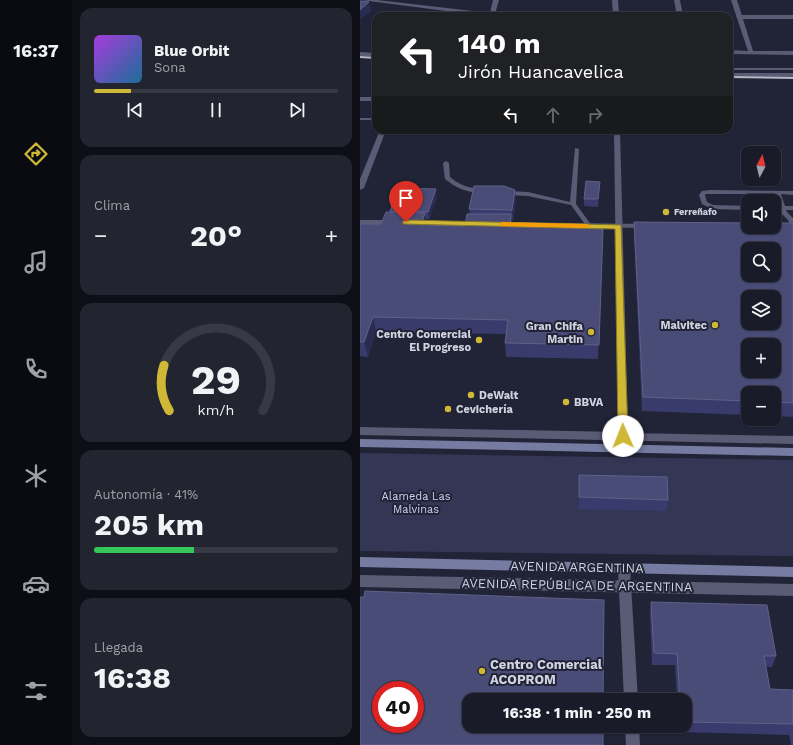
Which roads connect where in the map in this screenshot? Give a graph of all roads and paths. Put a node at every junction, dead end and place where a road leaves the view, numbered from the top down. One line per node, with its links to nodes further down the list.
1 (364, 0): 6 (street)
2 (496, 0): 7 (street)
3 (615, 0): 8 (street)
4 (677, 0): 9 (street)
5 (734, 0): 10 (street)
6 (462, 12)
7 (495, 12)
8 (616, 12)
9 (679, 12)
10 (736, 16): 11 (street); 13 (street)
11 (793, 17)
12 (733, 52): 13 (street)
13 (751, 52): 14 (street)
14 (793, 53)
15 (360, 54): 16 (street)
16 (372, 55)
17 (733, 69): 18 (lane)
18 (793, 69)
19 (733, 75): 20 (street)
20 (793, 75)
21 (360, 98): 22 (street)
22 (372, 99)
23 (360, 119): 24 (lane)
24 (372, 119)
25 (381, 134): 29 (street)
26 (617, 134): 40 (street)
27 (577, 149): 34 (lane)
28 (446, 163): 30 (lane)
29 (360, 188)
30 (491, 192)
31 (498, 192): 34 (lane)
32 (778, 193): 33 (lane); 35 (lane); 37 (lane)
33 (793, 193)
34 (573, 204): 39 (lane)
35 (741, 208)
36 (793, 208): 37 (lane)
37 (783, 217): 42 (street); 42 (lane)
38 (360, 222): 39 (street)
39 (589, 226): 40 (street)
40 (619, 226): 41 (street); 44 (street)
41 (657, 226)
42 (793, 227)
43 (360, 431): 44 (street)
44 (623, 436): 45 (street)
45 (793, 440)
46 (360, 443): 47 (main road)
47 (793, 452)
48 (360, 562): 49 (main road, AVENIDA ARGENTINA)
49 (624, 568): 50 (main road, AVENIDA ARGENTINA); 52 (street)
50 (793, 572)
51 (360, 581): 52 (street, AVENIDA REPÚBLICA DE ARGENTINA)
52 (625, 586): 53 (street, AVENIDA REPÚBLICA DE ARGENTINA); 54 (street)
53 (793, 590)
54 (630, 693)
55 (632, 733): 56 (street)
56 (633, 745)

